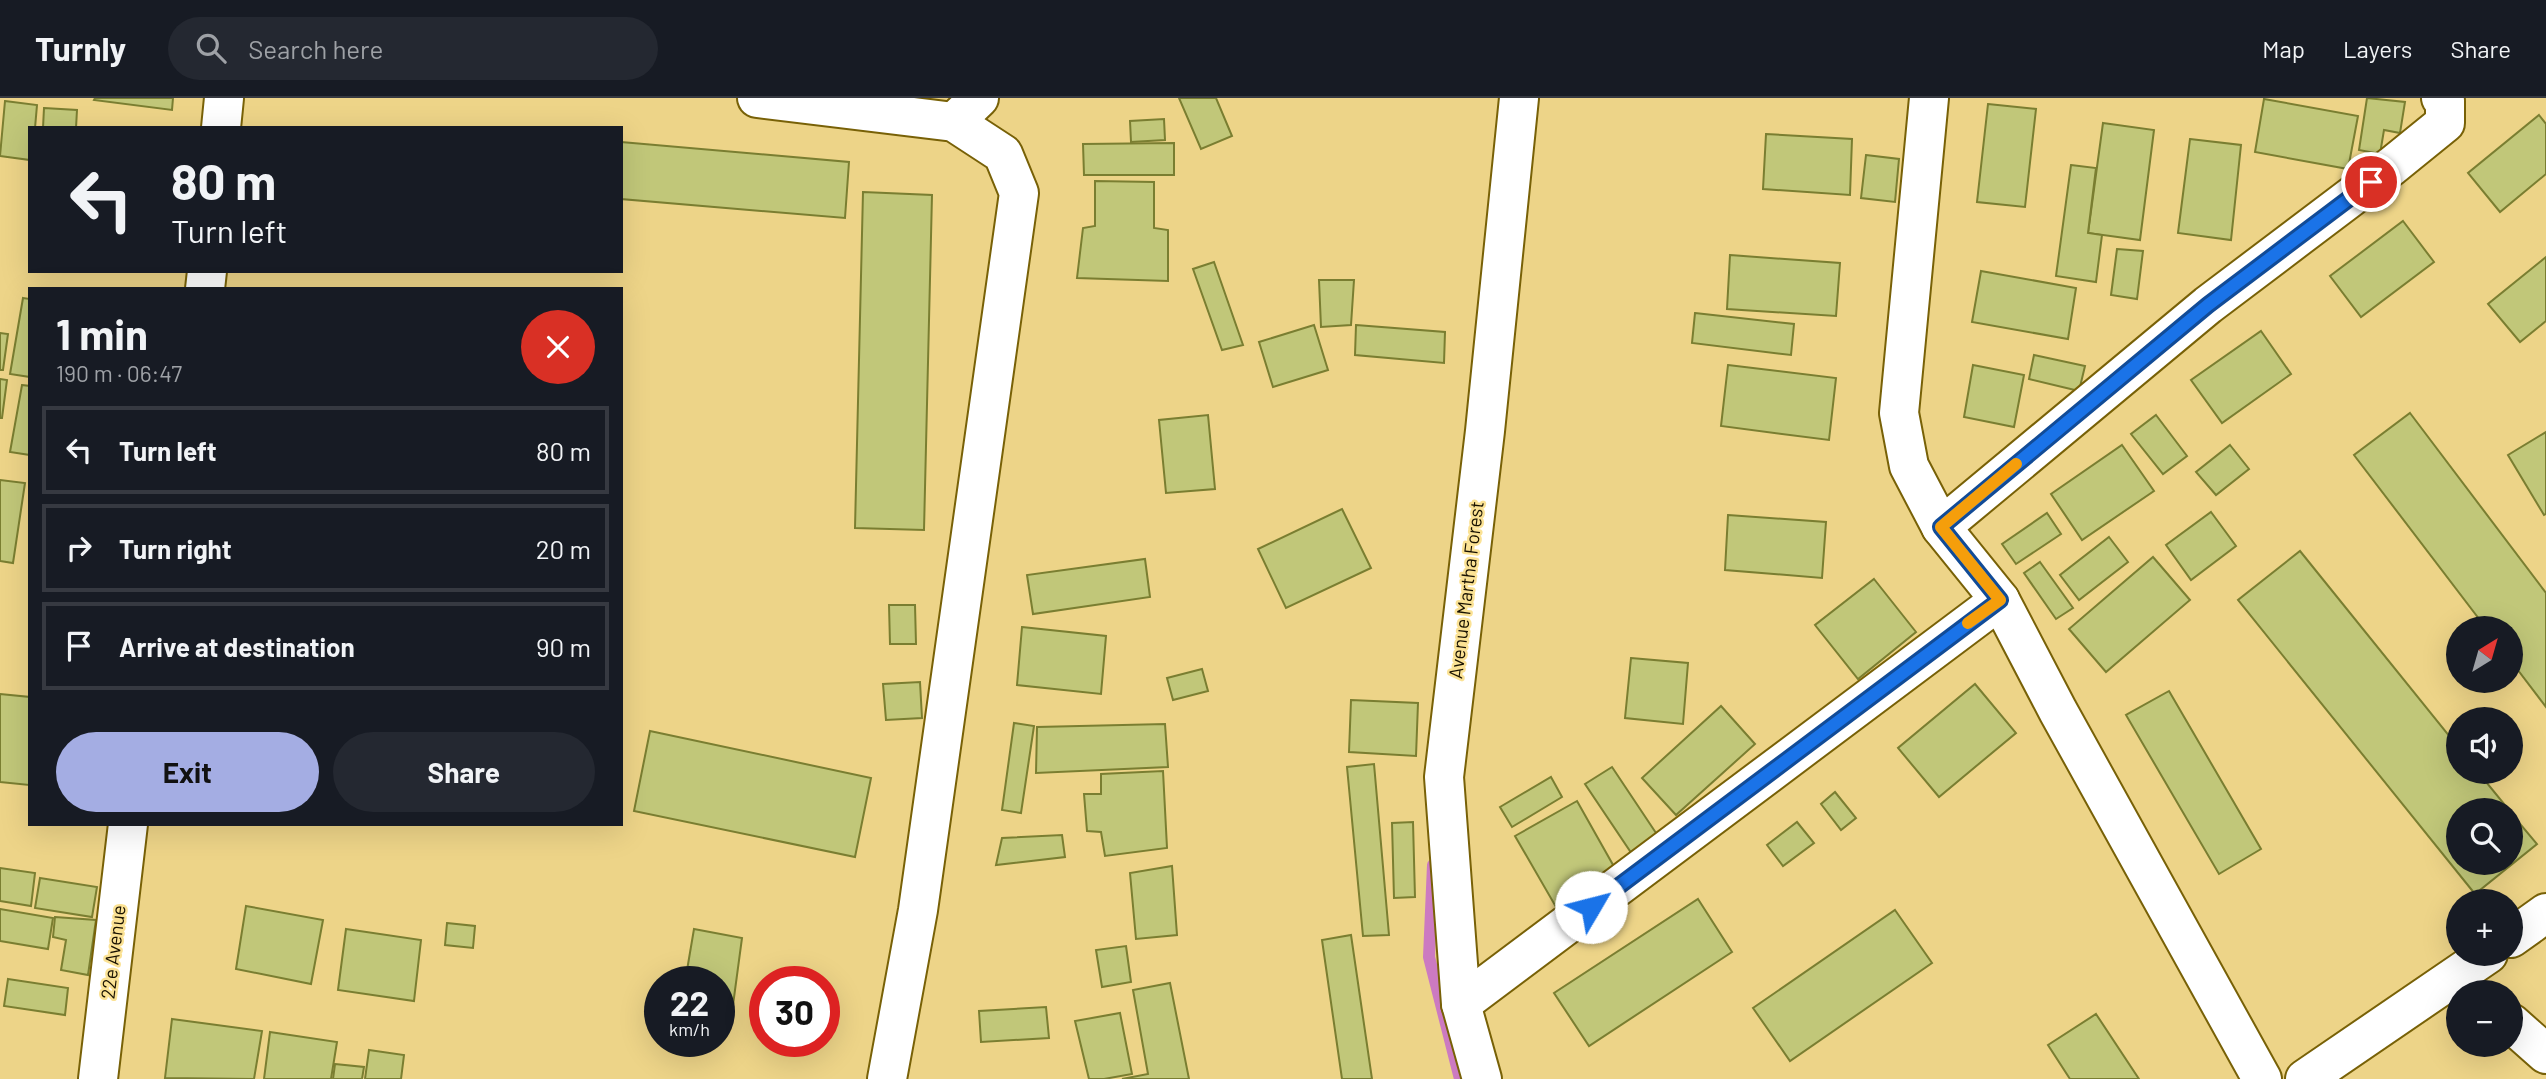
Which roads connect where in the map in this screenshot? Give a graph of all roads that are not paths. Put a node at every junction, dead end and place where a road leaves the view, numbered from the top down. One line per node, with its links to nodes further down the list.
1 (224, 98): 8 (street)
2 (757, 98): 6 (street)
3 (1519, 98): 15 (street, Avenue Martha Forest)
4 (1929, 98): 9 (street)
5 (2441, 98): 9 (street)
6 (869, 105): 7 (street)
7 (966, 110): 19 (street)
8 (221, 126)
9 (1941, 527): 10 (street)
10 (2000, 600): 15 (street); 21 (street)
11 (128, 826): 18 (street, 22e Avenue)
12 (2546, 914): 13 (street)
13 (2523, 929)
14 (2474, 974): 22 (street)
15 (1461, 1004): 20 (street, Avenue Martha Forest)
16 (2523, 1034): 17 (street)
17 (2546, 1054)
18 (98, 1079)
19 (887, 1079)
20 (1482, 1079)
21 (2262, 1079)
22 (2305, 1079)

